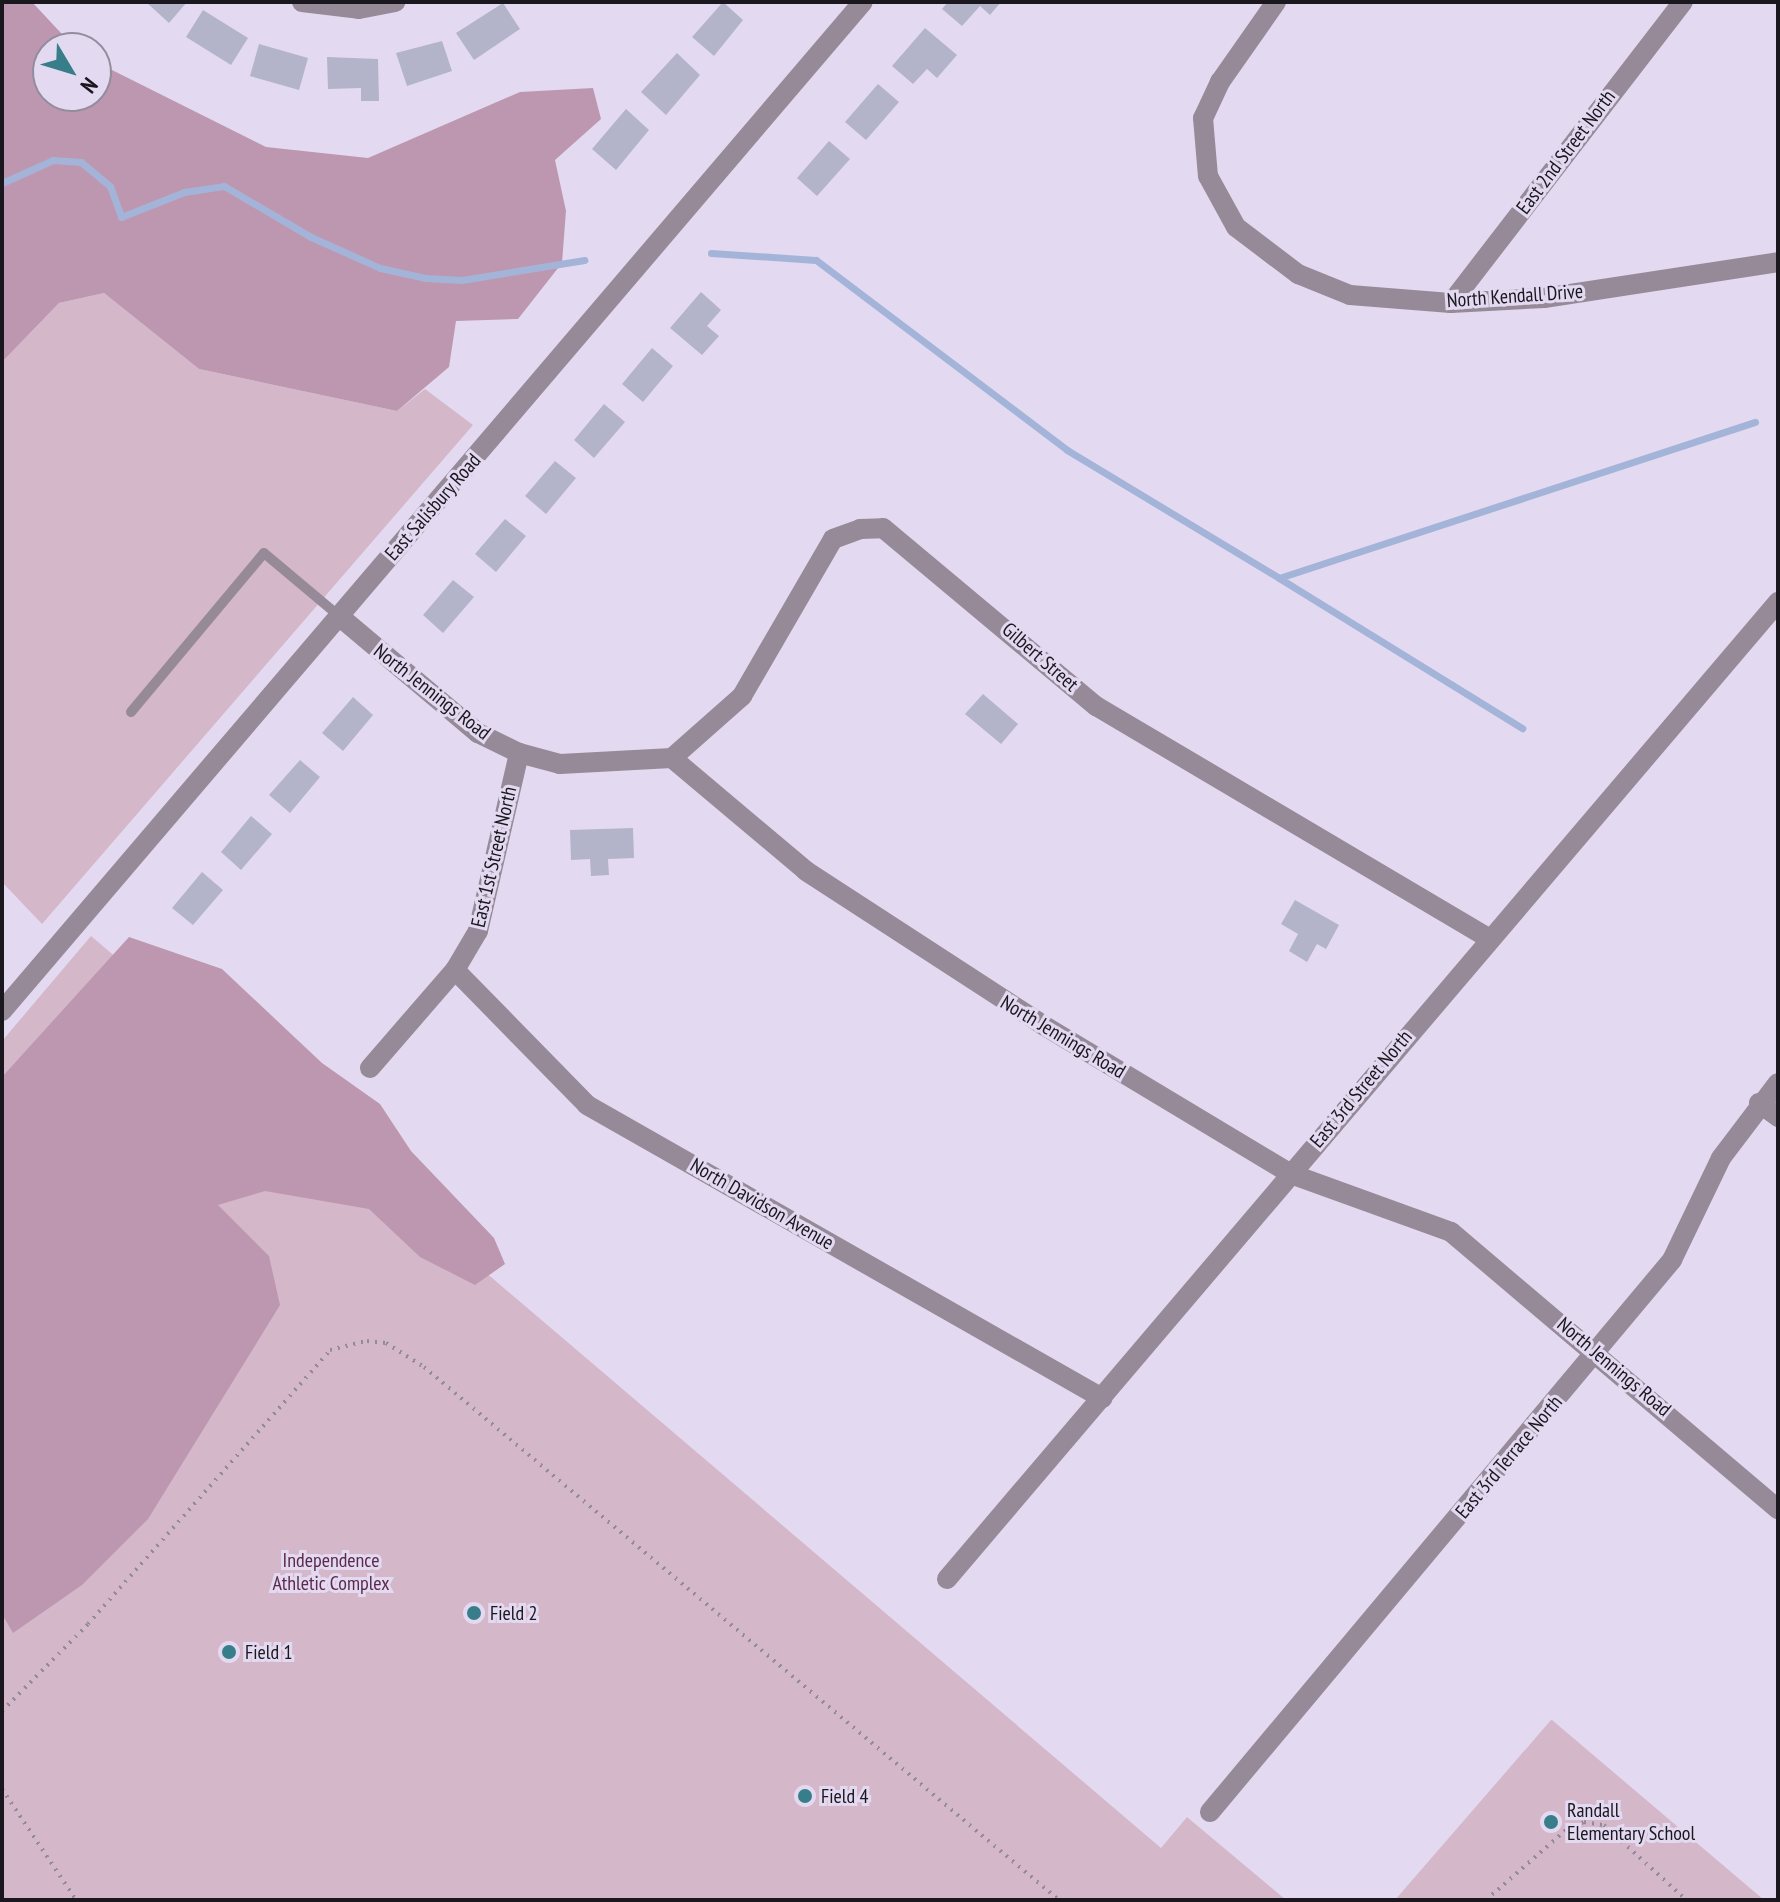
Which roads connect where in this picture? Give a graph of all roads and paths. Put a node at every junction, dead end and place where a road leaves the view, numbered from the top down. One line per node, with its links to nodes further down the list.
1 (302, 2): 2 (street)
2 (395, 2)
3 (863, 2): 9 (street, East Salisbury Road)
4 (1276, 2): 7 (street, North Kendall Drive)
5 (1683, 2): 7 (street, East 2nd Street North)
6 (1778, 262): 7 (street, North Kendall Drive)
7 (1451, 303)
8 (1778, 602): 13 (street, East 3rd Street North)
9 (339, 616): 10 (lane); 11 (street, North Jennings Road); 15 (street, East Salisbury Road)
10 (131, 712)
11 (519, 753): 12 (street, North Jennings Road); 14 (street, East 1st Street North)
12 (672, 758): 13 (street, Gilbert Street); 20 (street, North Jennings Road)
13 (1488, 938): 20 (street, East 3rd Street North)
14 (455, 970): 16 (street, East 1st Street North); 22 (street, North Davidson Avenue)
15 (2, 1011)
16 (370, 1068)
17 (1778, 1083): 18 (street, East 3rd Terrace North)
18 (1759, 1103): 19 (street); 21 (street, East 3rd Terrace North)
19 (1778, 1117)
20 (1291, 1174): 21 (street, North Jennings Road); 22 (street, East 3rd Street North)
21 (1598, 1351): 23 (street, North Jennings Road); 27 (street, East 3rd Terrace North)
22 (1102, 1398): 24 (street, East 3rd Street North)
23 (1778, 1509)
24 (947, 1579)
25 (2, 1711): 29 (path)
26 (2, 1789): 28 (path)
27 (1210, 1812)
28 (76, 1900)
29 (1059, 1900)
30 (1486, 1900): 31 (path)
31 (1686, 1900)

